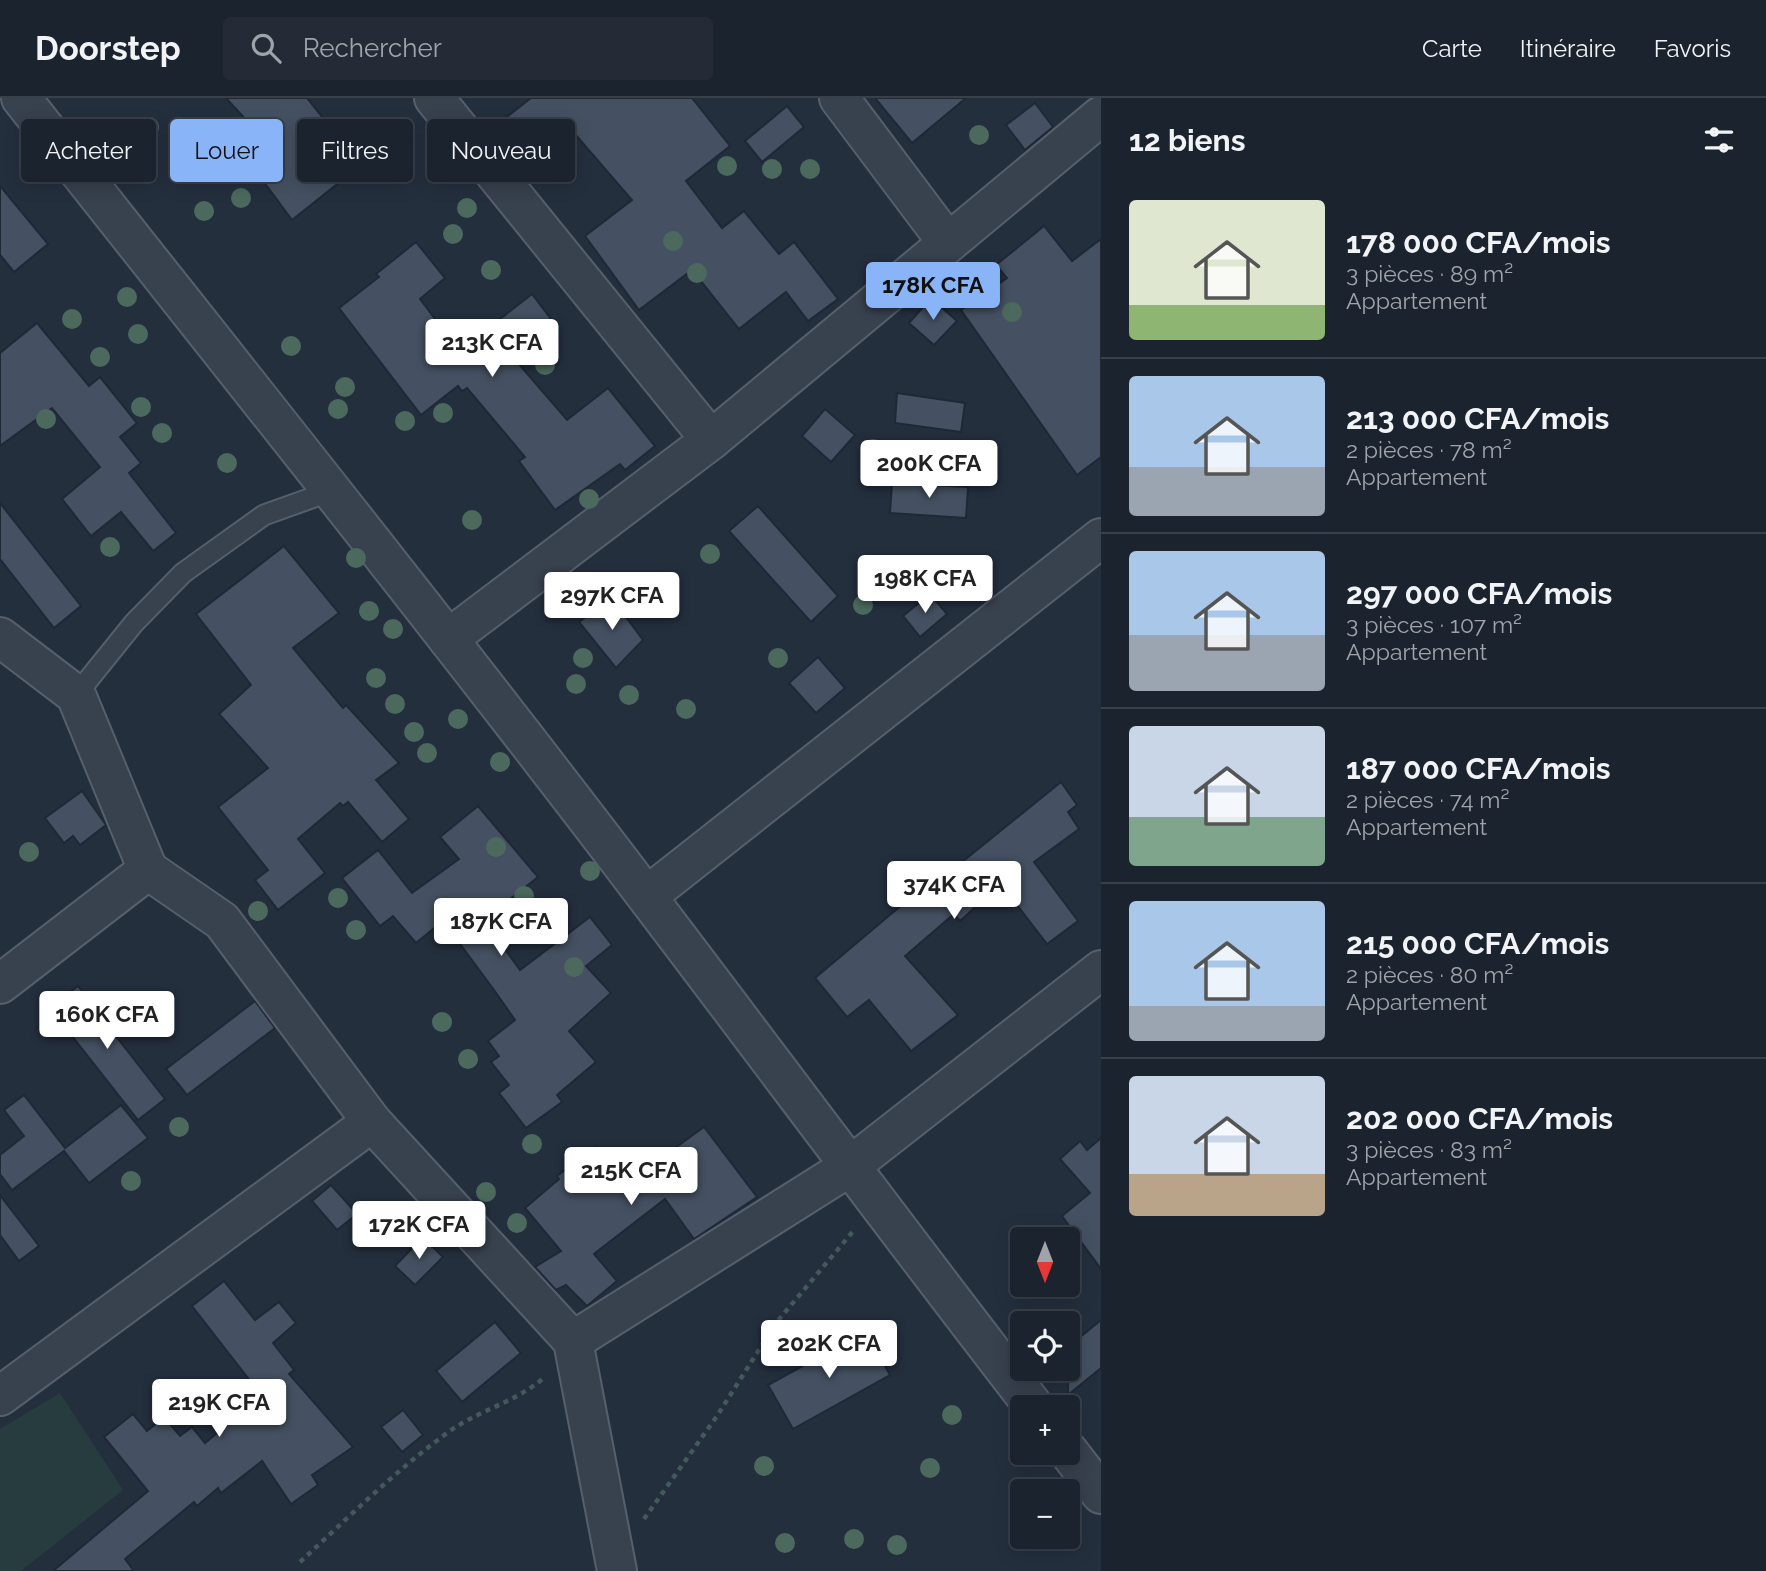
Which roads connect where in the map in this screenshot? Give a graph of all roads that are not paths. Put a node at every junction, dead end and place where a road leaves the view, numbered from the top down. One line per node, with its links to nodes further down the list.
1 (21, 98): 7 (street)
2 (433, 98): 6 (street)
3 (839, 98): 5 (street)
4 (1101, 116): 5 (street)
5 (948, 243): 6 (street)
6 (711, 440): 10 (street)
7 (331, 491): 10 (street); 11 (lane)
8 (1101, 538): 13 (street)
9 (0, 637): 11 (street)
10 (448, 639): 13 (street)
11 (76, 695): 12 (street)
12 (148, 870): 15 (street); 16 (street)
13 (647, 896): 17 (street)
14 (1101, 970): 17 (street)
15 (0, 984)
16 (372, 1122): 18 (street); 20 (street)
17 (849, 1167): 18 (street); 19 (street)
18 (573, 1341): 23 (street)
19 (1025, 1395)
20 (0, 1396)
21 (1079, 1465): 22 (street)
22 (1101, 1494)
23 (616, 1565)

